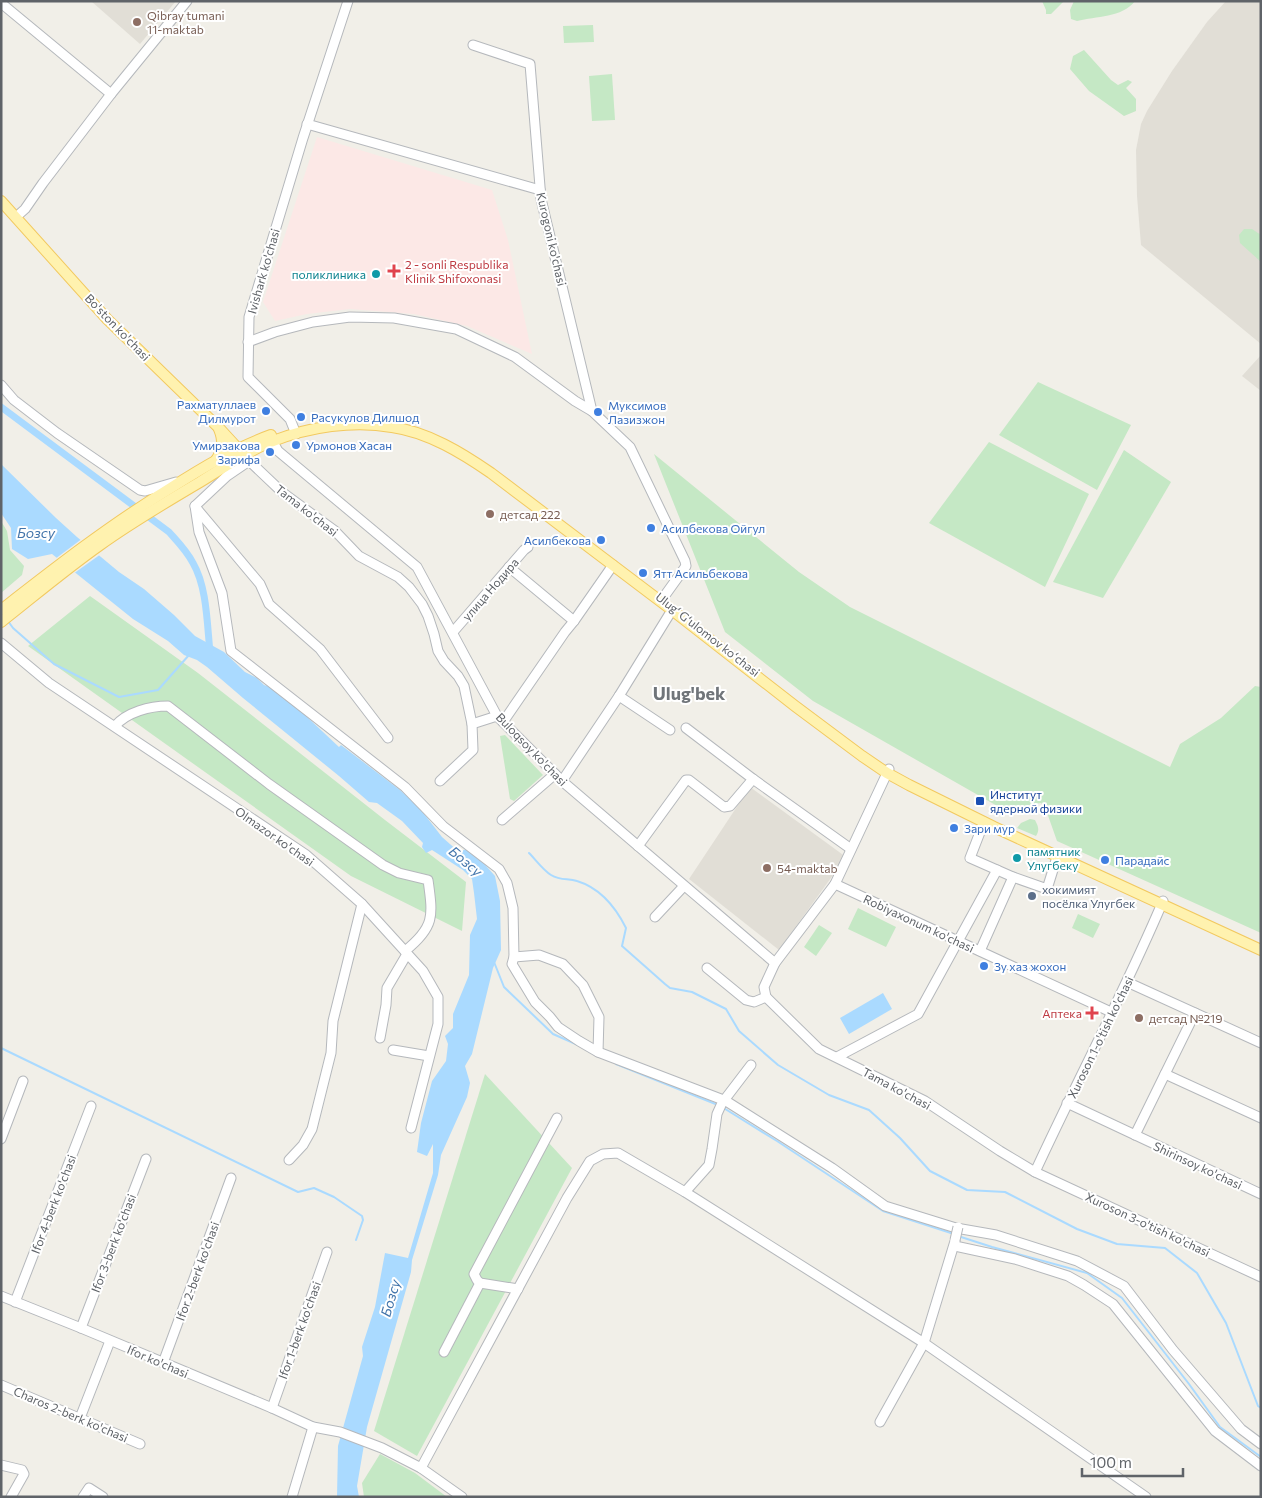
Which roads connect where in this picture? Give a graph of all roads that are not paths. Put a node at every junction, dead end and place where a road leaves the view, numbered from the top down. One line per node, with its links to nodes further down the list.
1 (187, 1): 5 (street)
2 (346, 2): 6 (street, Ivishark ko'chasi)
3 (1, 3): 5 (street)
4 (473, 45): 7 (street, Kurogoni ko'chasi)
5 (111, 94): 9 (street)
6 (307, 124): 7 (street); 10 (street, Ivishark ko'chasi)
7 (540, 190): 12 (street, Kurogoni ko'chasi)
8 (1, 201): 9 (main road, Bo'ston ko'chasi)
9 (16, 217): 13 (main road, Bo'ston ko'chasi)
10 (248, 342): 12 (street); 14 (street, Ivishark ko'chasi)
11 (1, 385): 18 (street)
12 (592, 411): 24 (street)
13 (219, 428): 16 (main road, Bo'ston ko'chasi); 17 (main road)
14 (295, 431): 15 (main road, Ulugʻ Gʻulomov koʻchasi); 22 (main road, Ulugʻ Gʻulomov koʻchasi); 24 (main road, Ulugʻ Gʻulomov koʻchasi)
15 (271, 439): 16 (main road, Ulugʻ Gʻulomov koʻchasi); 30 (street, Buloqsoy ko'chasi)
16 (244, 455): 17 (main road, Ulugʻ Gʻulomov koʻchasi); 19 (main road, Ulugʻ Gʻulomov koʻchasi); 20 (street); 34 (street, Tama ko'chasi)
17 (216, 461): 18 (main road, Ulugʻ Gʻulomov koʻchasi)
18 (183, 480): 19 (main road, Ulugʻ Gʻulomov koʻchasi)
19 (157, 502): 25 (main road)
20 (195, 506): 38 (street); 61 (street)
21 (528, 547): 23 (street, улица Нодира)
22 (613, 565): 27 (main road, Ulugʻ Gʻulomov koʻchasi); 29 (street)
23 (509, 567): 29 (street); 30 (street, улица Нодира)
24 (663, 598): 39 (main road, Ulugʻ Gʻulomov koʻchasi)
25 (13, 606): 26 (main road); 28 (main road)
26 (1, 610)
27 (672, 610): 32 (street); 39 (main road, Ulugʻ Gʻulomov koʻchasi)
28 (2, 621)
29 (574, 621): 33 (street)
30 (453, 632): 33 (street, Buloqsoy ko'chasi)
31 (1, 643): 35 (street, Olmazor ko'chasi)
32 (619, 696): 37 (street); 43 (street)
33 (500, 719): 34 (street); 40 (street, Buloqsoy ko'chasi)
34 (472, 724): 42 (street, Tama ko'chasi)
35 (115, 726): 54 (street, Olmazor ko'chasi); 60 (street)
36 (686, 728): 41 (street)
37 (670, 730)
38 (388, 738)
39 (888, 771): 45 (main road, Ulugʻ Gʻulomov koʻchasi); 47 (street); 53 (main road, Ulugʻ Gʻulomov koʻchasi)
40 (555, 774): 43 (street, Buloqsoy ko'chasi); 44 (street)
41 (752, 779): 46 (street); 47 (street)
42 (440, 781)
43 (562, 781): 46 (street, Buloqsoy ko'chasi)
44 (502, 820)
45 (984, 822): 48 (main road, Ulugʻ Gʻulomov koʻchasi); 49 (street)
46 (638, 846): 52 (street, Buloqsoy ko'chasi)
47 (850, 849): 51 (street)
48 (1057, 857): 50 (street); 53 (main road, Ulugʻ Gʻulomov koʻchasi)
49 (997, 870): 50 (street); 56 (street)
50 (1013, 877): 59 (street)
51 (835, 884): 56 (street, Robiyaxonum ko'chasi); 62 (street)
52 (684, 886): 55 (street); 62 (street, Buloqsoy ko'chasi)
53 (1162, 903): 57 (main road, Ulugʻ Gʻulomov koʻchasi); 58 (main road, Ulugʻ Gʻulomov koʻchasi); 64 (street, Хuroson 1-o'tish ko'chasi)
54 (362, 904): 60 (street, Olmazor ko'chasi); 86 (street)
55 (655, 917)
56 (958, 941): 59 (street, Robiyaxonum ko'chasi); 73 (street)
57 (1261, 946)
58 (1261, 950)
59 (980, 951): 66 (street, Robiyaxonum ko'chasi)
60 (406, 952): 68 (street); 72 (street, Olmazor ko'chasi)
61 (514, 957): 71 (street); 71 (street)
62 (775, 963): 65 (street)
63 (706, 968): 65 (street)
64 (1127, 982): 66 (street, Хuroson 1-o'tish ko'chasi); 67 (street)
65 (766, 996): 73 (street, Tama ko'chasi)
66 (1112, 1012): 78 (street, Хuroson 1-o'tish ko'chasi)
67 (1195, 1013): 69 (street); 75 (street)
68 (380, 1038)
69 (1261, 1042)
70 (393, 1050): 72 (street)
71 (598, 1052): 77 (street)
72 (429, 1056): 82 (street, Olmazor ko'chasi)
73 (837, 1057): 87 (street, Tama ko'chasi)
74 (751, 1066): 77 (street)
75 (1165, 1074): 81 (street); 83 (street)
76 (23, 1081): 84 (street)
77 (724, 1102): 89 (street); 91 (street)
78 (1067, 1103): 83 (street, Shirinsoy ko'chasi); 87 (street, Хuroson 1-o'tish ko'chasi)
79 (91, 1106): 98 (street, Ifor 4-berk ko'chasi)
80 (557, 1118): 95 (street)
81 (1261, 1118)
82 (411, 1128)
83 (1135, 1135): 90 (street, Shirinsoy ko'chasi)
84 (1, 1139)
85 (146, 1159): 99 (street, Ifor 3-berk ko'chasi)
86 (288, 1160)
87 (1034, 1172): 94 (street, Xuroson 3-o'tish ko'chasi)
88 (231, 1178): 103 (street, Ifor 2-berk ko'chasi)
89 (685, 1192): 96 (street); 101 (street)
90 (1261, 1194)
91 (957, 1228): 92 (street, bridge); 110 (street)
92 (955, 1243): 101 (street); 112 (street)
93 (327, 1252): 105 (street, Ifor 1-berk ko'chasi)
94 (1261, 1278)
95 (480, 1283): 96 (street); 102 (street)
96 (518, 1289): 113 (street)
97 (1, 1296): 98 (street, Ifor ko'chasi)
98 (15, 1302): 99 (street, Ifor ko'chasi)
99 (81, 1328): 100 (street, Ifor ko'chasi)
100 (110, 1341): 103 (street, Ifor ko'chasi); 106 (street)
101 (924, 1343): 107 (street); 119 (street)
102 (444, 1352)
103 (164, 1363): 105 (street, Ifor ko'chasi)
104 (1, 1385): 106 (street, Charos 2-berk ko'chasi)
105 (272, 1408): 108 (street, Ifor ko'chasi)
106 (80, 1418): 109 (street, Charos 2-berk ko'chasi)
107 (880, 1422)
108 (313, 1427): 113 (street, Ifor ko'chasi); 114 (street)
109 (140, 1444)
110 (1261, 1444)
111 (1, 1465): 115 (street)
112 (1261, 1466)
113 (421, 1468): 118 (street, Ifor ko'chasi)
114 (294, 1496)
115 (11, 1497)
116 (83, 1497): 117 (street)
117 (103, 1497)
118 (462, 1497)
119 (1146, 1497)

